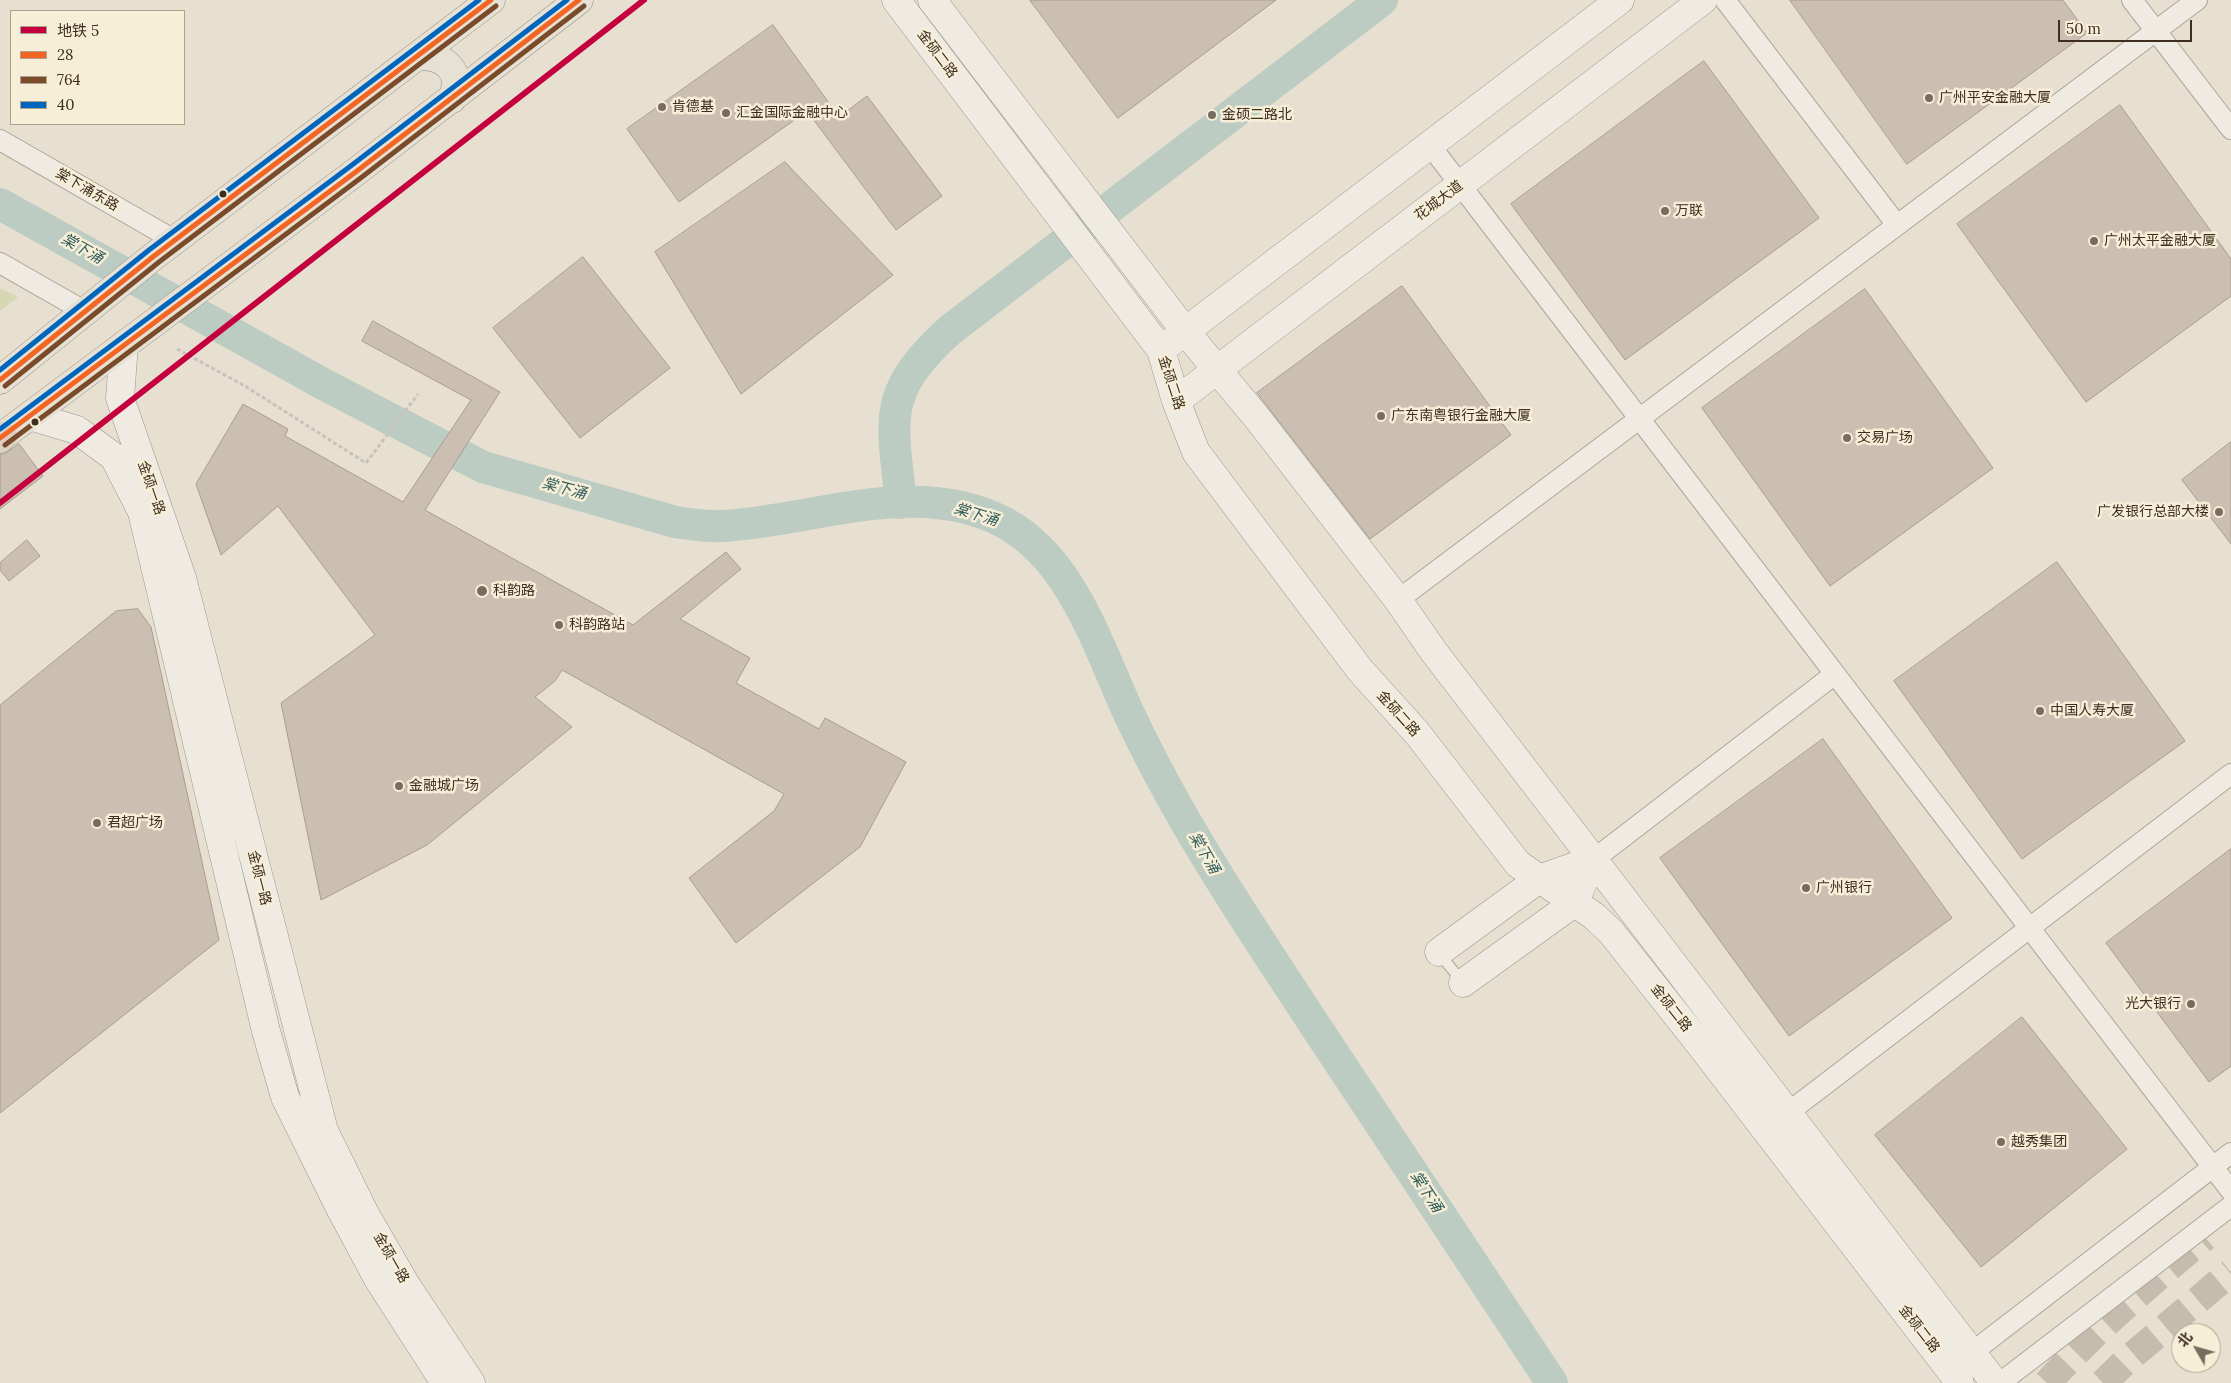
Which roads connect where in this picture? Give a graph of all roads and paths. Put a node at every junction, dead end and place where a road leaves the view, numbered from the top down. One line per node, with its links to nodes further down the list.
1 (491, 0): 11 (main road)
2 (579, 0): 12 (main road)
3 (896, 0): 24 (street, 金硕二路)
4 (932, 0): 21 (street, 金硕二路)
5 (1620, 0): 15 (street)
6 (1703, 0): 16 (street, 花城大道)
7 (1725, 0): 17 (street)
8 (2132, 0): 10 (street)
9 (2197, 0): 10 (street)
10 (2156, 31): 13 (street); 17 (street)
11 (418, 56): 12 (main road); 18 (main road)
12 (452, 100): 22 (main road)
13 (2231, 129)
14 (0, 140): 18 (street, 棠下涌东路)
15 (1429, 144): 16 (street); 21 (street)
16 (1460, 184): 25 (street, 花城大道); 30 (street)
17 (1897, 225): 30 (street)
18 (164, 248): 20 (main road)
19 (0, 263): 20 (street)
20 (91, 305): 26 (main road)
21 (1185, 331): 24 (street); 25 (street, 金硕二路)
22 (124, 345): 29 (main road); 50 (street, 金硕一路)
23 (177, 349): 27 (path)
24 (1161, 350): 28 (street, 金硕二路)
25 (1218, 370): 28 (street, 花城大道); 32 (street, 金硕二路)
26 (0, 380)
27 (418, 394)
28 (1176, 401): 36 (street, 金硕二路)
29 (30, 416): 31 (main road); 49 (street, 金硕一路)
30 (1640, 418): 32 (street); 33 (street)
31 (1, 438)
32 (1398, 600): 35 (street, 金硕二路)
33 (1835, 674): 35 (street); 38 (street)
34 (2231, 774): 38 (street)
35 (1593, 860): 36 (street); 37 (street); 41 (street, 金硕二路)
36 (1539, 879): 37 (street, 金硕二路); 39 (street)
37 (1574, 903): 40 (street); 42 (street, 金硕二路)
38 (2030, 928): 41 (street); 44 (street)
39 (1439, 952): 40 (lane)
40 (1463, 983)
41 (1788, 1113): 42 (street); 47 (street, 金硕二路)
42 (1766, 1130): 48 (street, 金硕二路)
43 (2231, 1153): 44 (street)
44 (2213, 1167): 45 (street); 47 (street)
45 (2231, 1191)
46 (2231, 1206): 52 (street)
47 (1972, 1353): 48 (street); 51 (street, 金硕二路)
48 (1955, 1377)
49 (445, 1383)
50 (471, 1383)
51 (1995, 1383)
52 (2000, 1383)

